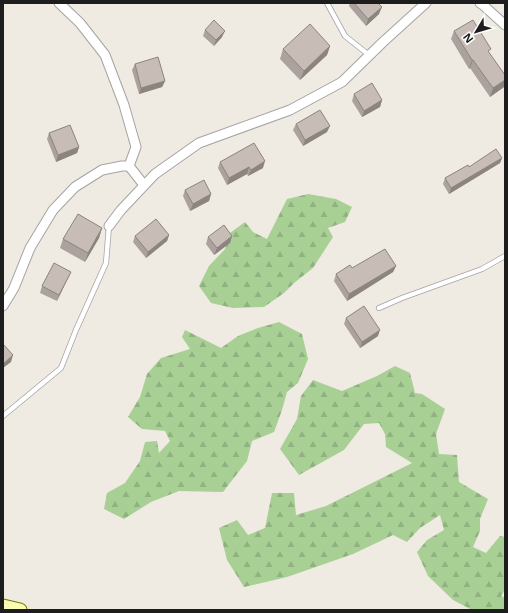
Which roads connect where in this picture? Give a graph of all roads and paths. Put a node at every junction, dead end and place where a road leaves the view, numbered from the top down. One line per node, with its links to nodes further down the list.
1 (59, 3): 7 (street)
2 (327, 3): 6 (lane)
3 (426, 3): 6 (street)
4 (480, 3): 5 (street)
5 (505, 25)
6 (369, 56): 8 (street)
7 (128, 166): 8 (street); 11 (street)
8 (144, 185): 9 (street)
9 (109, 226): 13 (lane)
10 (505, 256): 12 (lane)
11 (3, 306)
12 (379, 308)
13 (3, 416)
14 (3, 606): 15 (main road)
15 (20, 610)

